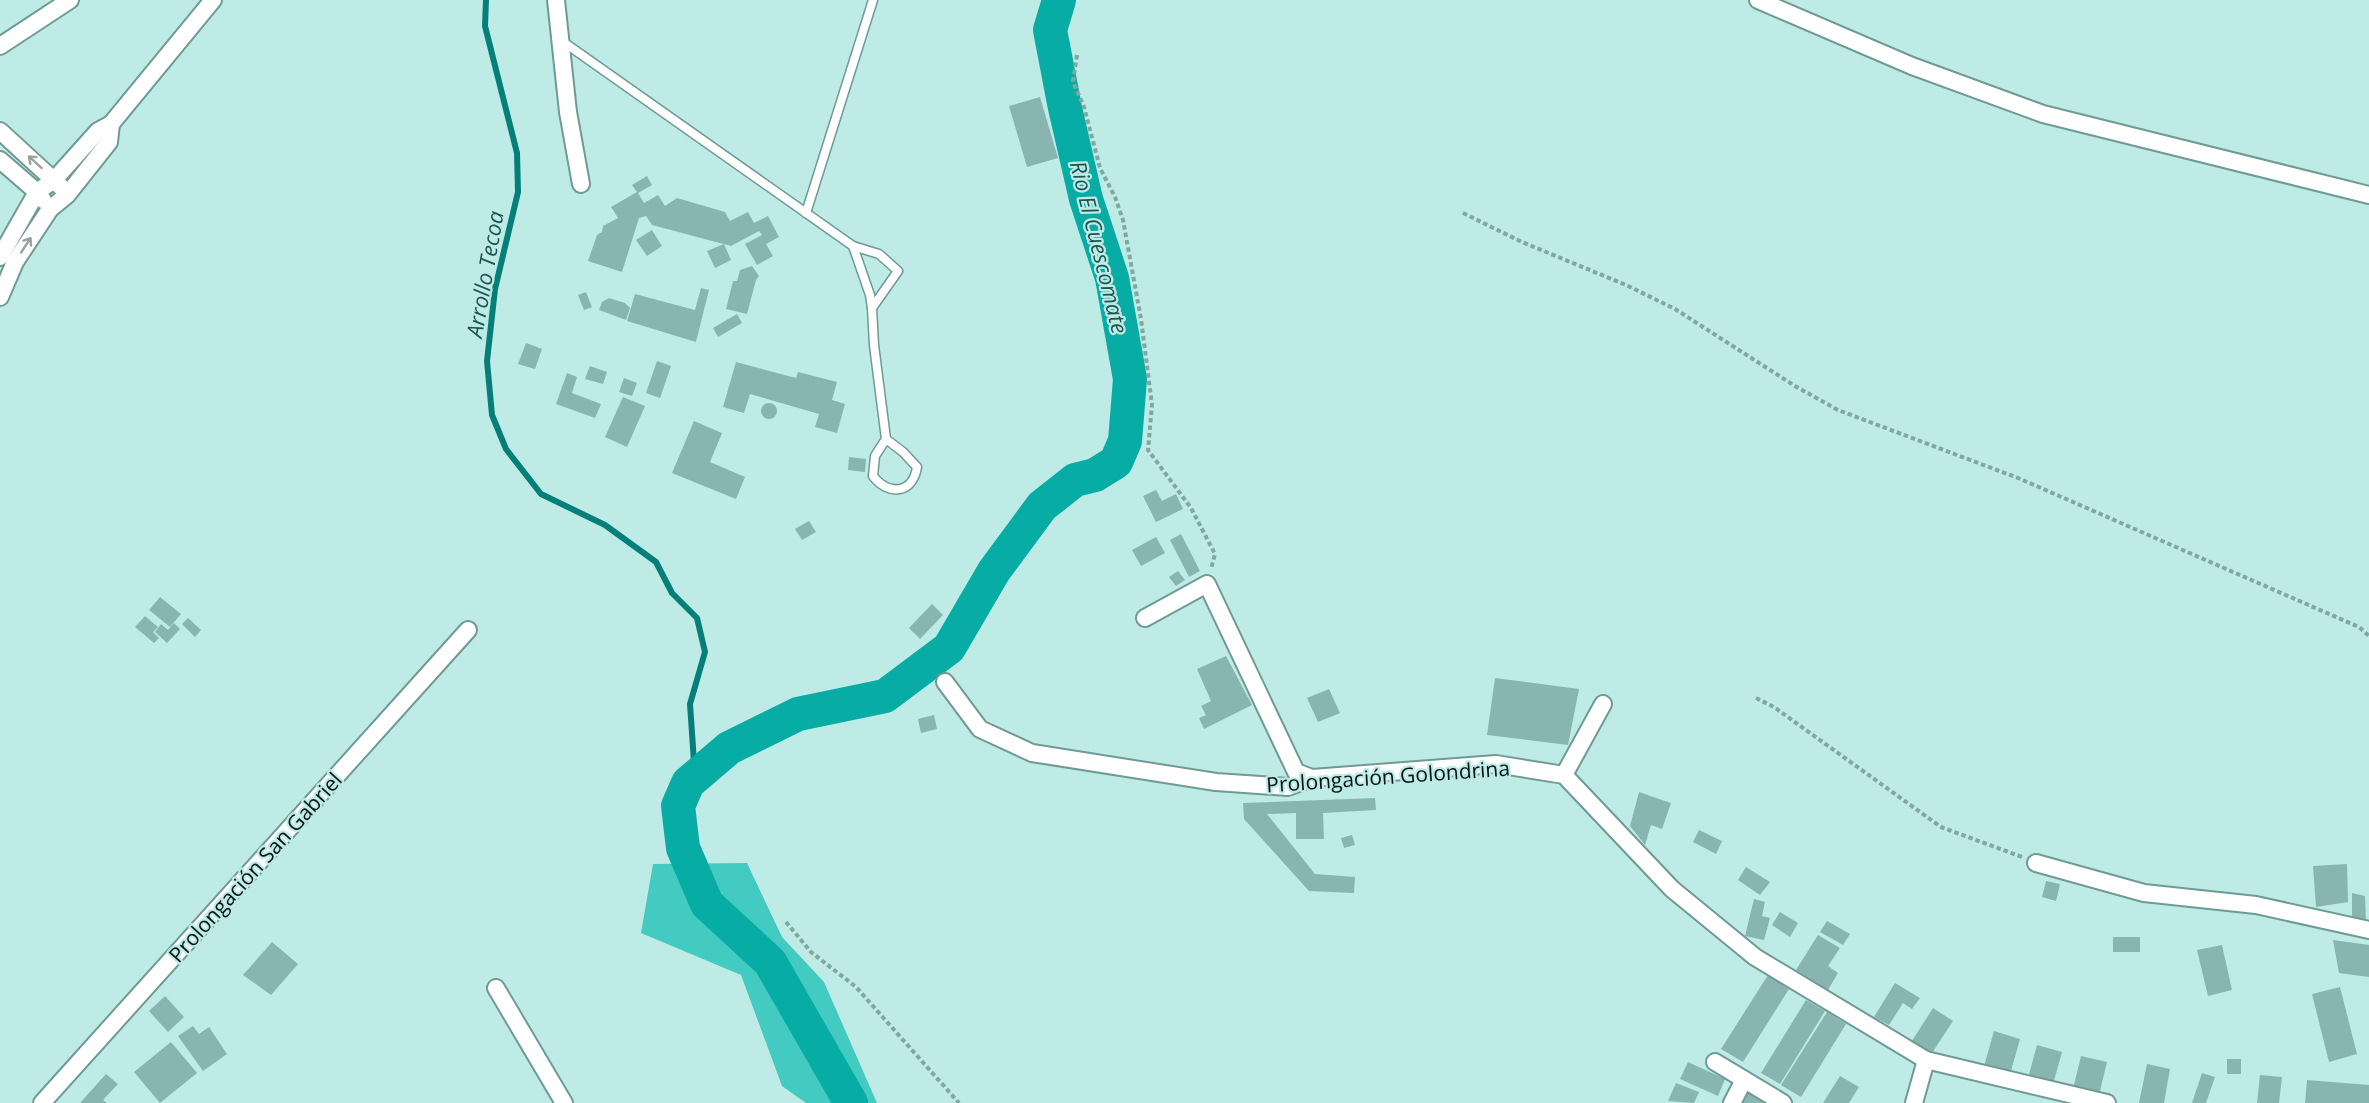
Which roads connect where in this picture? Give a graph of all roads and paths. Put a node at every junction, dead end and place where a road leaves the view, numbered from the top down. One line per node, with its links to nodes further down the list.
1 (70, 0): 7 (street)
2 (213, 0): 9 (street)
3 (556, 0): 6 (street)
4 (873, 0): 18 (lane)
5 (1758, 0): 16 (street)
6 (562, 41): 13 (street); 18 (lane)
7 (0, 46)
8 (1077, 55): 25 (path)
9 (111, 124): 12 (street); 15 (street)
10 (0, 131): 12 (street, one-way to 10)
11 (0, 160): 14 (street)
12 (54, 180): 14 (street); 15 (street)
13 (581, 184)
14 (37, 192): 17 (street); 21 (street)
15 (67, 195): 17 (street)
16 (2369, 195)
17 (50, 209): 22 (street, one-way to 17)
18 (806, 213): 20 (lane)
19 (1463, 213): 28 (path)
20 (853, 246): 23 (lane); 23 (lane)
21 (0, 257)
22 (0, 297)
23 (872, 308): 24 (lane)
24 (886, 439): 24 (lane)
25 (1207, 585): 26 (street); 33 (street)
26 (1145, 618)
27 (468, 630): 41 (street, Prolongación San Gabriel)
28 (2369, 636)
29 (945, 682): 33 (street, Prolongación Golondrina)
30 (1756, 698): 34 (path)
31 (1603, 704): 32 (street)
32 (1564, 775): 33 (street, Prolongación Golondrina); 38 (street)
33 (1312, 778)
34 (2036, 862): 36 (street)
35 (786, 922): 43 (path)
36 (2369, 930)
37 (496, 988): 42 (street)
38 (1926, 1060): 46 (street); 47 (street)
39 (1715, 1062): 40 (street)
40 (1744, 1080): 44 (street); 45 (street)
41 (42, 1103)
42 (564, 1103)
43 (959, 1103)
44 (1732, 1103)
45 (1783, 1103)
46 (1914, 1103)
47 (2107, 1103)

